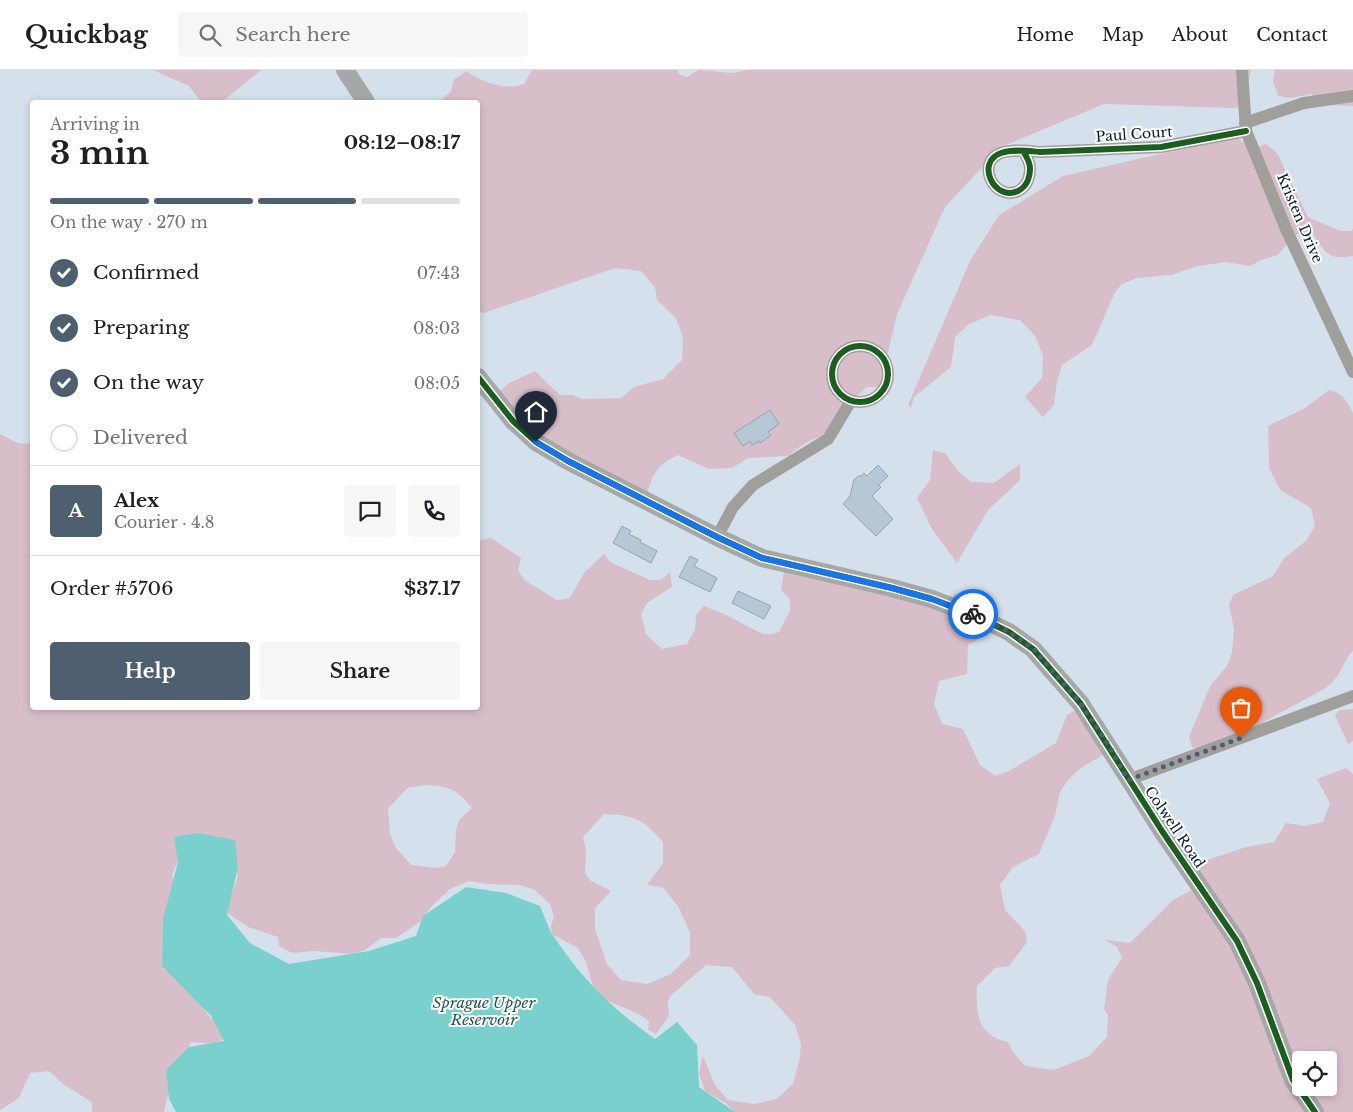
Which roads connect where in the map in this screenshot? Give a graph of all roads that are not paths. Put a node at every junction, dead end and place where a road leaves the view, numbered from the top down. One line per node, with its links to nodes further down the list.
1 (345, 70): 4 (street)
2 (1242, 70): 5 (street, Kristen Drive)
3 (1353, 96): 5 (street, Paul Court)
4 (365, 100)
5 (1246, 127): 6 (street, Paul Court); 7 (street, Kristen Drive)
6 (1023, 151)
7 (1353, 372)
8 (480, 380): 10 (street, Colwell Road)
9 (851, 401): 9 (street); 10 (street)
10 (717, 537): 12 (street, Colwell Road)
11 (1353, 696): 12 (street)
12 (1128, 780): 13 (street, Colwell Road)
13 (1315, 1112)

